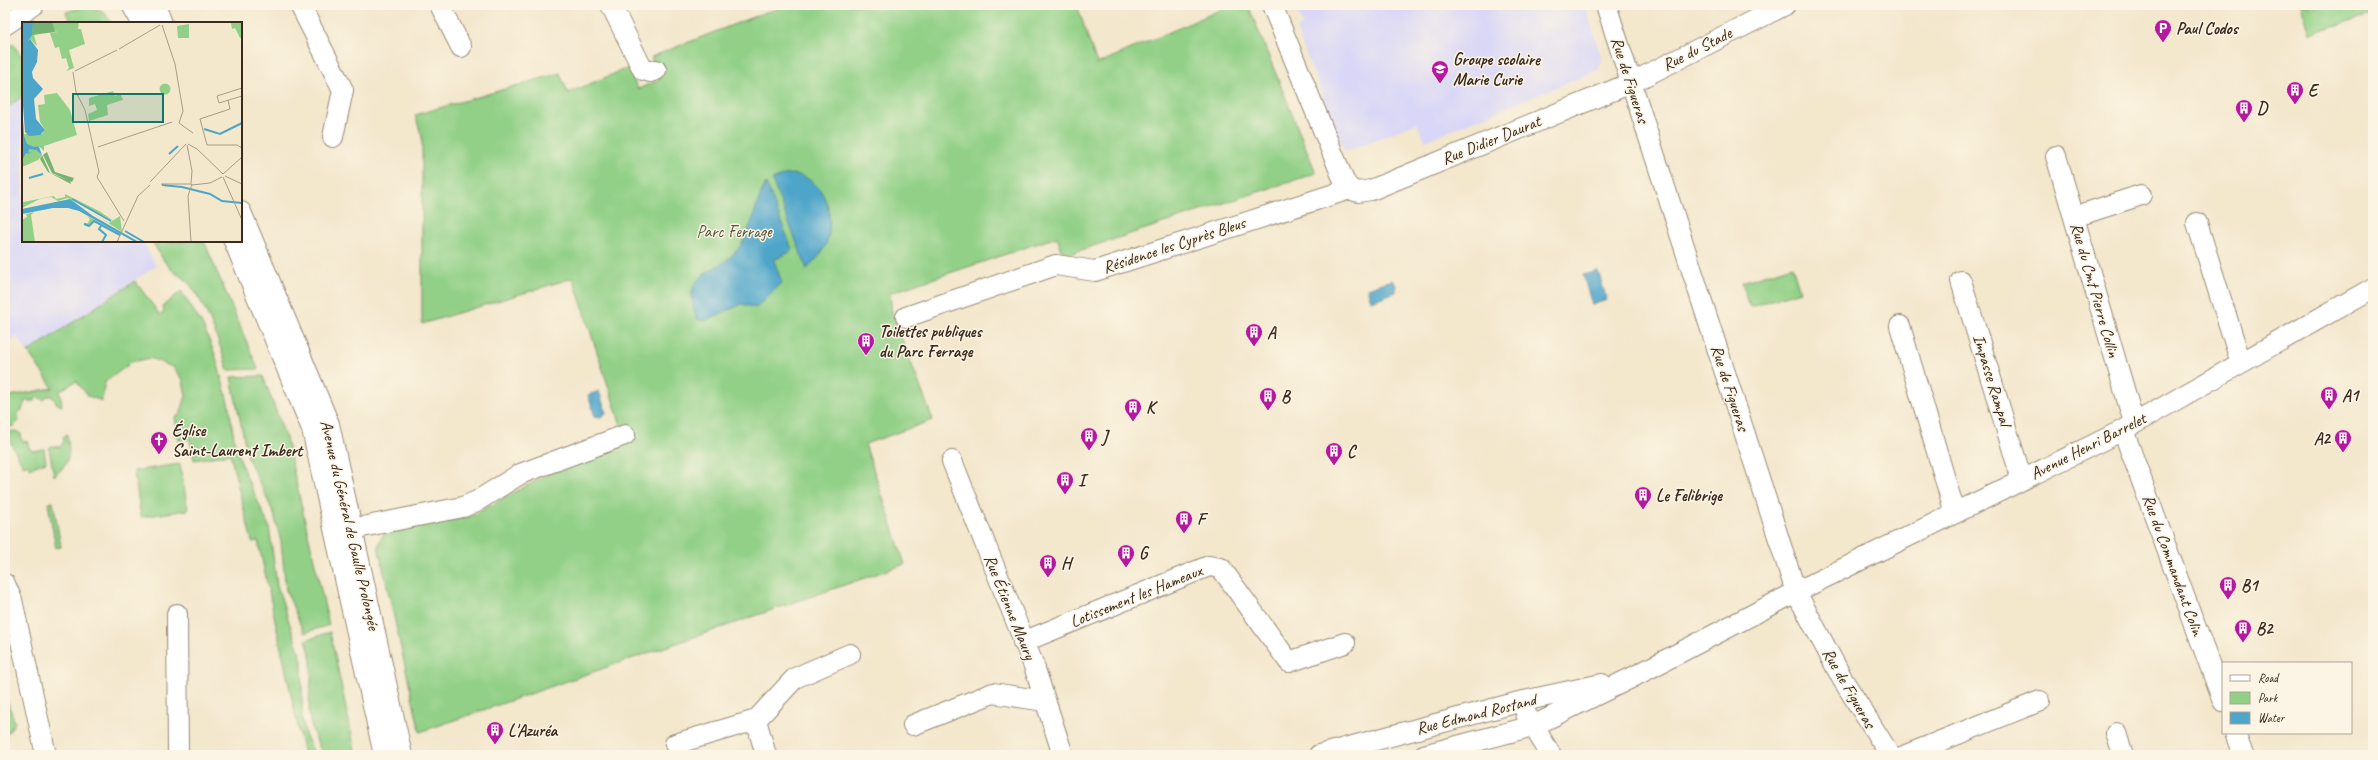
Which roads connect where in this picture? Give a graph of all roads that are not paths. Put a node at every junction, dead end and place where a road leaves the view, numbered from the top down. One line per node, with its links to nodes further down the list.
1 (34, 5): 12 (street)
2 (132, 5): 10 (street)
3 (155, 5): 11 (street)
4 (300, 5): 16 (street)
5 (440, 5): 13 (street)
6 (611, 5): 14 (street)
7 (1272, 5): 18 (street)
8 (1606, 5): 15 (street, Rue de Figueras)
9 (1785, 5): 15 (street, Rue du Stade)
10 (141, 22)
11 (162, 22)
12 (5, 25)
13 (461, 47)
14 (656, 70)
15 (1631, 83): 18 (street, Rue Didier Daurat); 36 (street, Rue de Figueras)
16 (333, 137)
17 (2056, 156): 21 (street, Rue du Cmt Pierre Collin)
18 (1350, 189): 26 (street, Résidence les Cyprès Bleus)
19 (2140, 195): 21 (street)
20 (242, 214): 34 (street, Avenue du Général de Gaulle Prolongée)
21 (2074, 217): 29 (street, Rue du Cmt Pierre Collin)
22 (2197, 223): 28 (street)
23 (234, 242): 54 (street, Avenue du Général de Gaulle Prolongée)
24 (1961, 281): 32 (street, Impasse Rampal)
25 (2373, 288): 28 (street, Avenue Henri Barrelet)
26 (906, 317)
27 (1900, 326): 33 (street)
28 (2241, 363): 29 (street, Avenue Henri Barrelet)
29 (2129, 426): 32 (street, Avenue Henri Barrelet); 42 (street, Rue du Commandant Colin)
30 (625, 435): 34 (street)
31 (952, 461): 38 (street, Rue Étienne Maury)
32 (2022, 480): 33 (street, Avenue Henri Barrelet)
33 (1955, 513): 36 (street, Avenue Henri Barrelet)
34 (352, 529): 55 (street, Avenue du Général de Gaulle Prolongée)
35 (5, 584): 52 (street)
36 (1796, 592): 41 (street, Rue Edmond Rostand); 61 (street, Rue de Figueras)
37 (177, 614): 53 (street)
38 (1023, 642): 39 (street, Lotissement les Hameaux); 43 (street, Rue Étienne Maury)
39 (1345, 643)
40 (850, 654): 46 (street)
41 (1633, 677): 45 (street, Rue Edmond Rostand); 48 (street, Rue Edmond Rostand)
42 (2222, 698)
43 (1045, 701): 47 (street); 57 (street, Rue Étienne Maury)
44 (2040, 701): 62 (street)
45 (1519, 702): 48 (street); 58 (street, Rue Edmond Rostand)
46 (756, 720): 51 (street); 56 (street)
47 (913, 725)
48 (1533, 726): 59 (street, Rue Edmond Rostand); 60 (street)
49 (2116, 733): 63 (street)
50 (2235, 734): 64 (street)
51 (675, 744)
52 (46, 755)
53 (178, 755)
54 (384, 755)
55 (402, 755)
56 (766, 755)
57 (1063, 755)
58 (1319, 755)
59 (1424, 755)
60 (1551, 755)
61 (1890, 755)
62 (1906, 755)
63 (2123, 755)
64 (2243, 755)

